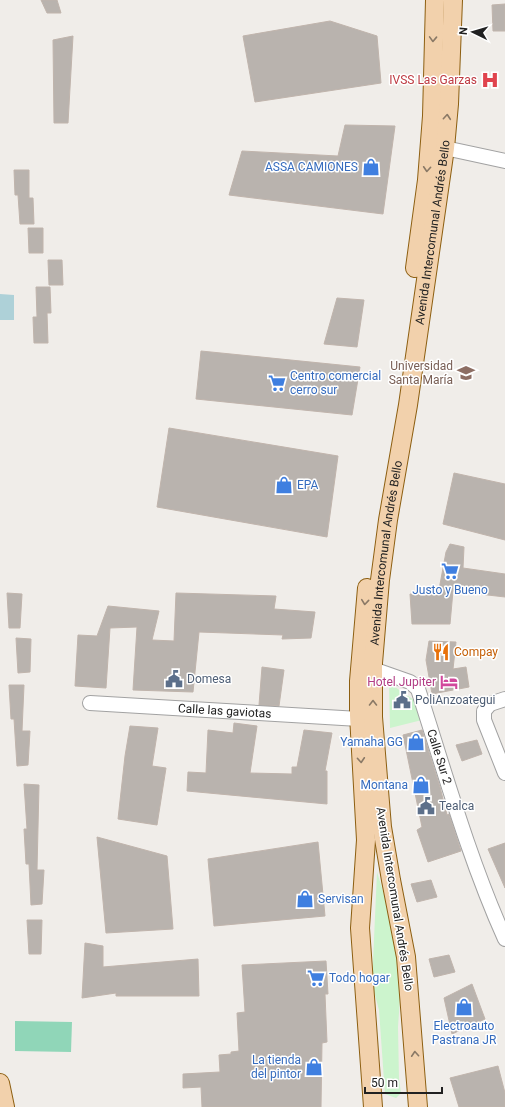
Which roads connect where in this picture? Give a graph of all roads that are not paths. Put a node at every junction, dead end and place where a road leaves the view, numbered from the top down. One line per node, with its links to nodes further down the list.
1 (435, 0): 8 (main road, Avenida Intercomunal Andrés Bello, one-way to 8)
2 (453, 0): 3 (main road, Avenida Intercomunal Andrés Bello, one-way to 2)
3 (444, 148): 4 (street); 5 (main road, Avenida Intercomunal Andrés Bello)
4 (505, 161)
5 (373, 669): 10 (street, Calle Sur 2); 14 (main road, Avenida Intercomunal Andrés Bello, one-way to 5)
6 (505, 699): 9 (street)
7 (90, 703): 8 (street, Calle las gaviotas)
8 (359, 719): 13 (main road, Avenida Intercomunal Andrés Bello, one-way to 13)
9 (505, 773)
10 (505, 939)
11 (0, 1083): 12 (main road)
12 (5, 1107)
13 (373, 1107)
14 (418, 1107)

